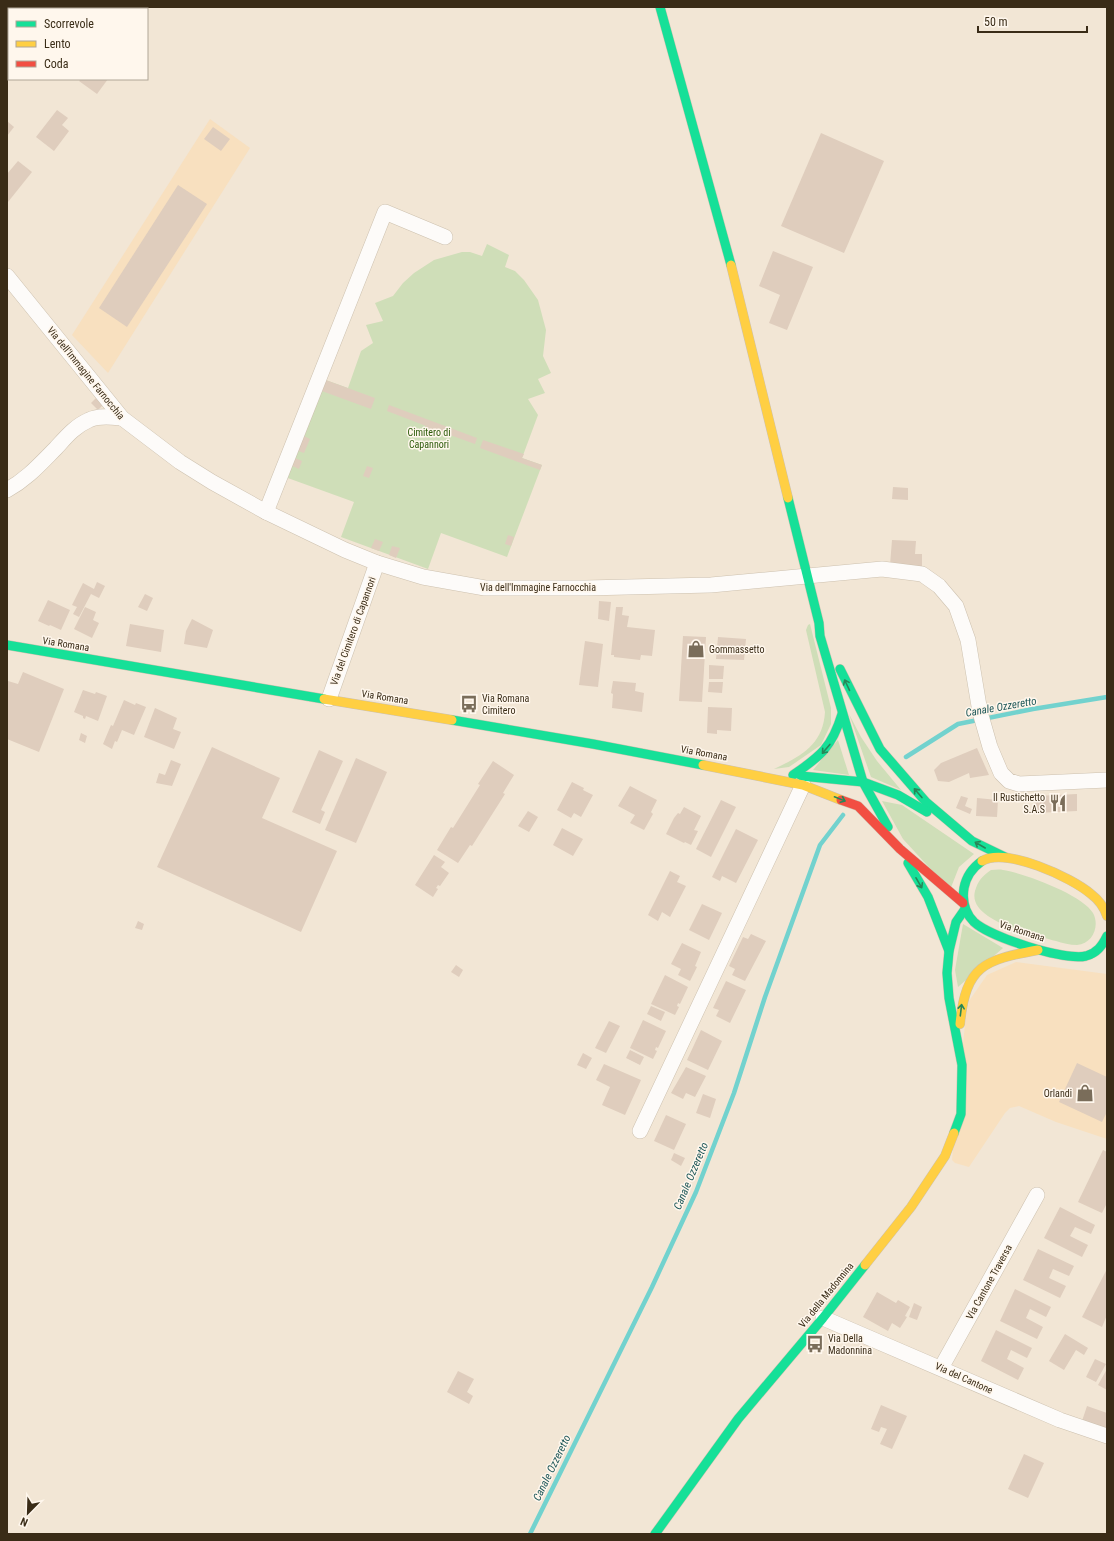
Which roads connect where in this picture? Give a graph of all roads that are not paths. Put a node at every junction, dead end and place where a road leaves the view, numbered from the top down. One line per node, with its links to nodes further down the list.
1 (660, 7): 8 (street)
2 (445, 237): 6 (street)
3 (7, 276): 4 (street, Via dell'Immagine Farnocchia)
4 (122, 418): 5 (street); 6 (street, Via dell'Immagine Farnocchia)
5 (7, 490)
6 (266, 512): 7 (street, Via dell'Immagine Farnocchia)
7 (377, 563): 8 (street, Via dell'Immagine Farnocchia); 11 (street, Via del Cimitero di Capannori)
8 (808, 575): 9 (street); 15 (street, Via dell'Immagine Farnocchia)
9 (819, 623): 12 (street); 17 (street, one-way to 9)
10 (7, 645): 11 (street, Via Romana)
11 (329, 699): 13 (street, Via Romana)
12 (842, 714): 14 (street, one-way to 14); 16 (street)
13 (759, 775): 14 (street); 14 (street)
14 (798, 780): 16 (street); 18 (street, one-way to 18); 32 (street)
15 (1107, 780)
16 (863, 782): 17 (street); 18 (street)
17 (957, 829): 19 (street, one-way to 17)
18 (900, 849): 22 (street, Via Romana); 28 (street, one-way to 28)
19 (1006, 857): 20 (street); 22 (street)
20 (1086, 889): 21 (street); 23 (street)
21 (1106, 895)
22 (964, 906): 27 (street, Via Romana); 28 (street)
23 (1106, 907): 24 (street)
24 (1107, 916)
25 (1107, 936): 26 (street)
26 (1105, 945): 29 (street)
27 (1042, 950): 29 (street, Via Romana); 31 (street, one-way to 27)
28 (949, 951): 31 (street)
29 (1085, 956): 30 (street, Via Romana)
30 (1100, 958)
31 (959, 1049): 34 (street, Via della Madonnina)
32 (640, 1131)
33 (1037, 1195): 35 (street, Via Cantone Traversa)
34 (823, 1318): 35 (street, Via del Cantone); 37 (street, Via della Madonnina)
35 (941, 1368): 36 (street, Via del Cantone)
36 (1107, 1436)
37 (655, 1534)

